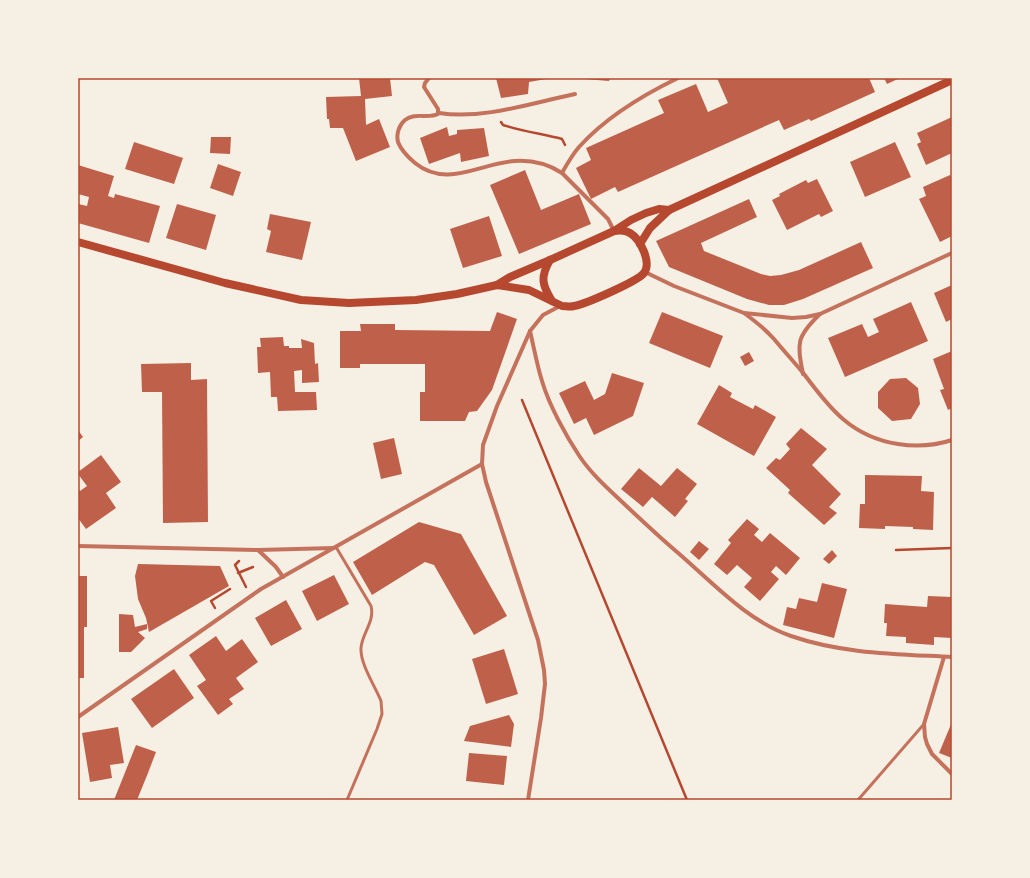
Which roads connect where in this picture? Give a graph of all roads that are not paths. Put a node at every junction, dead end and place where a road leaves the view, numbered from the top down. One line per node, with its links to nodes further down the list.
1 (429, 78): 5 (street)
2 (678, 78): 6 (street)
3 (952, 80): 7 (main road)
4 (575, 94): 5 (street)
5 (439, 112): 6 (street)
6 (562, 173): 8 (street)
7 (669, 210): 8 (main road); 10 (main road)
8 (614, 231): 10 (main road); 12 (main road)
9 (78, 242): 14 (main road)
10 (640, 244): 13 (main road)
11 (952, 253): 18 (street)
12 (550, 260): 14 (main road); 15 (main road)
13 (645, 272): 16 (main road); 17 (street)
14 (497, 285): 15 (main road)
15 (552, 301): 16 (main road)
16 (562, 306): 19 (street)
17 (744, 313): 18 (street); 20 (street)
18 (820, 314): 20 (street)
19 (530, 332): 22 (street); 27 (street)
20 (804, 374): 21 (street)
21 (952, 440)
22 (482, 464): 24 (street); 33 (street)
23 (78, 546): 25 (street)
24 (336, 548): 25 (street); 26 (street); 32 (lane)
25 (258, 550): 26 (street)
26 (283, 577): 29 (street)
27 (944, 657): 28 (street); 30 (street)
28 (952, 657)
29 (78, 717)
30 (924, 724): 31 (street); 34 (lane)
31 (952, 774)
32 (348, 800)
33 (528, 800)
34 (858, 800)

